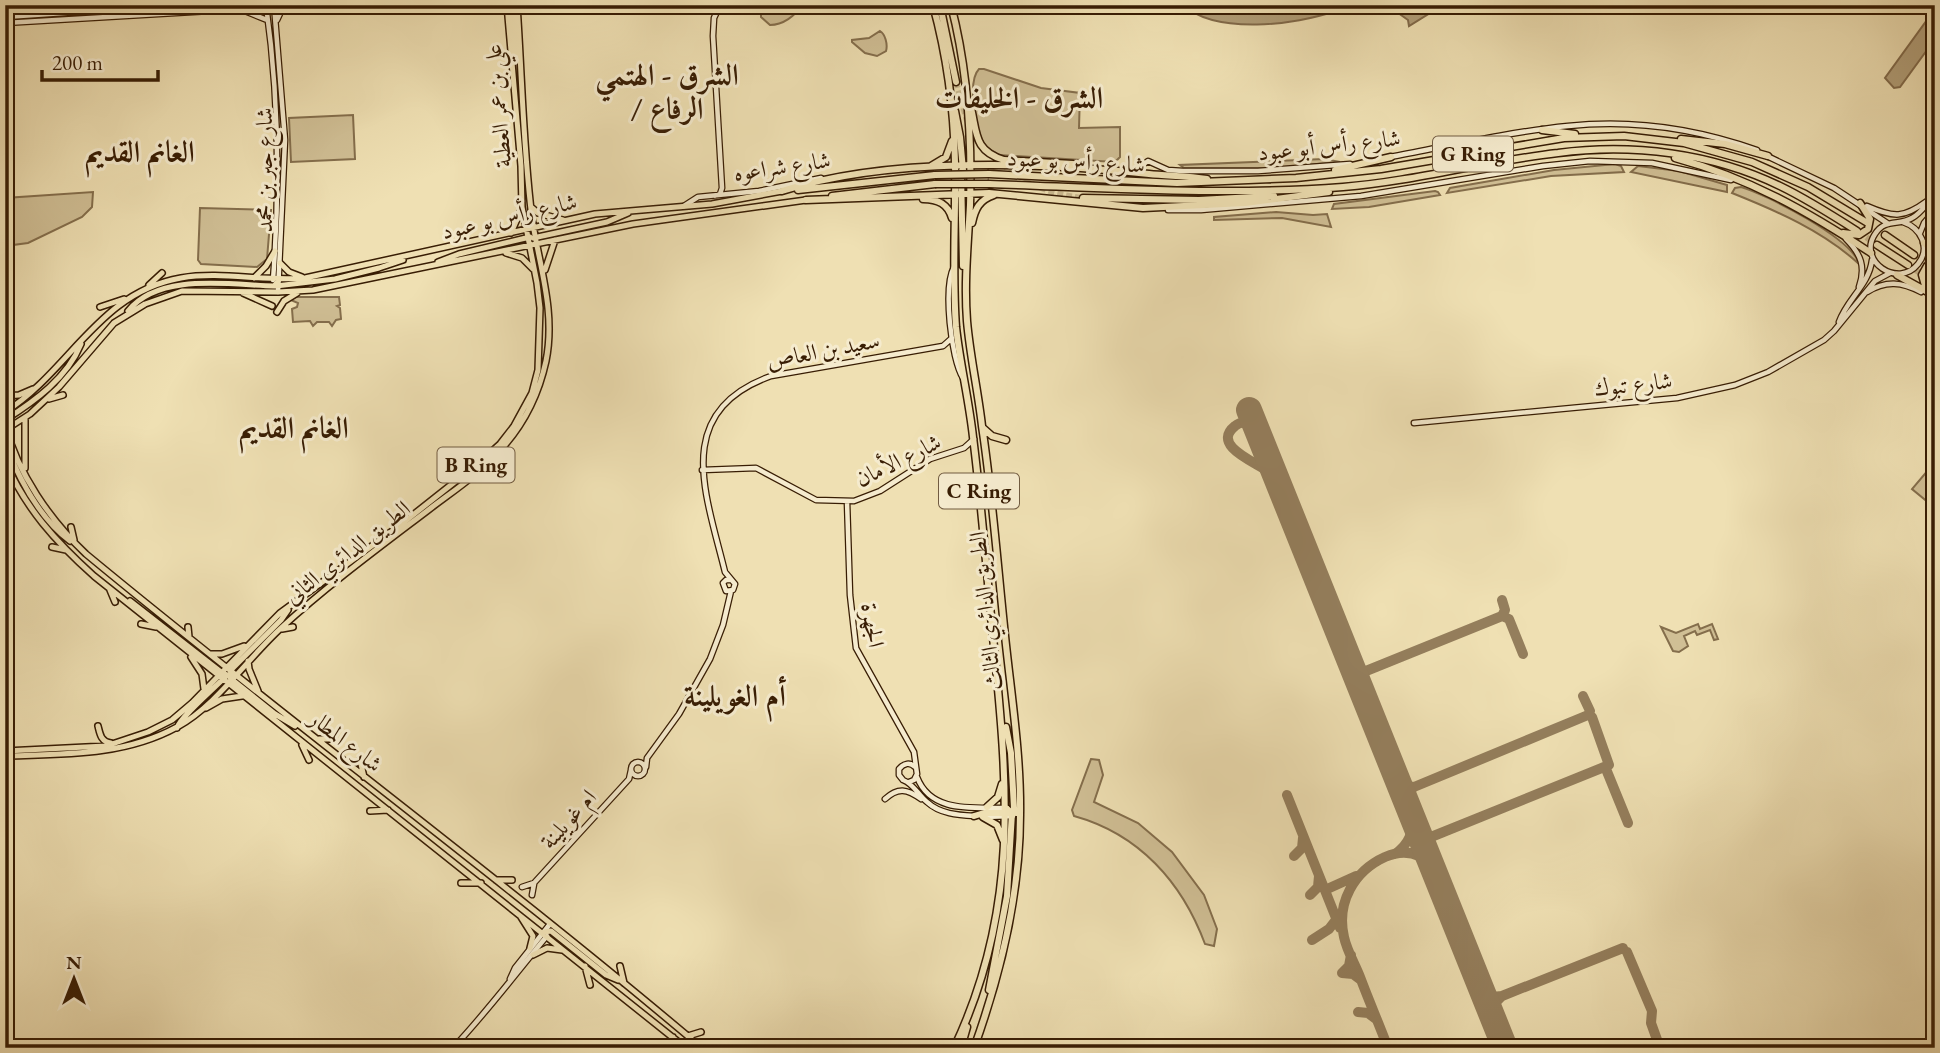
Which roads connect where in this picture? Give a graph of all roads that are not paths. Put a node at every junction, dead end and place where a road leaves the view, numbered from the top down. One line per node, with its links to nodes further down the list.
1 (182, 5): 12 (street)
2 (257, 5): 11 (street)
3 (266, 5): 13 (street, شارع جبر بن محمد)
4 (274, 5): 15 (street, شارع جبر بن محمد)
5 (284, 5): 15 (street)
6 (512, 5): 48 (main road, علي بن عمر العطية); 49 (main road, علي بن عمر العطية)
7 (717, 5): 35 (street, شارع شراعوه)
8 (933, 5): 17 (highway, C Ring)
9 (940, 5): 16 (highway)
10 (951, 5): 18 (highway, C Ring)
11 (236, 9): 13 (street); 14 (street)
12 (5, 17)
13 (268, 20): 72 (street, شارع جبر بن محمد)
14 (5, 23)
15 (276, 24): 77 (street, شارع جبر بن محمد)
16 (957, 82)
17 (950, 96): 19 (highway, C Ring); 26 (highway)
18 (968, 103): 26 (highway, C Ring); 28 (highway)
19 (954, 130): 26 (highway, C Ring); 27 (highway)
20 (1542, 130): 21 (highway); 24 (street, شارع رأس أبو عبود); 25 (street, شارع رأس أبو عبود)
21 (1587, 136): 22 (highway, شارع رأس بو عبود / G Ring); 31 (highway, شارع رأس بو عبود / G Ring)
22 (1650, 138): 24 (highway); 54 (highway, شارع رأس بو عبود / G Ring)
23 (1653, 152): 33 (highway, شارع رأس بو عبود / G Ring); 34 (highway); 61 (highway, شارع رأس بو عبود / G Ring)
24 (1768, 156): 46 (street, شارع رأس أبو عبود)
25 (1391, 157): 29 (street, شارع رأس أبو عبود); 31 (highway)
26 (963, 166): 27 (highway); 28 (highway); 38 (highway, الطريق الدائري الثالث / C Ring); 38 (highway, الطريق الدائري الثالث / C Ring)
27 (923, 168): 30 (highway)
28 (1088, 168): 29 (highway)
29 (1133, 172): 32 (highway)
30 (849, 177): 36 (highway); 39 (street, شارع شراعوه)
31 (1296, 178): 32 (highway, شارع رأس بو عبود / G Ring)
32 (1217, 182): 36 (highway, شارع رأس بو عبود, bridge)
33 (1344, 187): 37 (highway); 45 (highway, شارع رأس بو عبود, bridge)
34 (1758, 187): 50 (street); 60 (highway)
35 (722, 188): 39 (street, شارع شراعوه); 41 (street, شارع شراعوه)
36 (782, 191): 47 (main road, شارع رأس بو عبود)
37 (1324, 192): 44 (highway); 50 (highway)
38 (962, 193): 40 (highway); 42 (highway); 56 (highway, الطريق الدائري الثالث / C Ring); 64 (highway, الطريق الدائري الثالث / C Ring); 88 (highway)
39 (731, 194): 41 (street)
40 (1015, 195): 50 (highway); 64 (highway)
41 (715, 196): 47 (street, شارع شراعوه)
42 (869, 197): 45 (highway); 56 (highway)
43 (1933, 197): 46 (street); 55 (street)
44 (1083, 198)
45 (806, 200): 67 (main road, شارع رأس بو عبود)
46 (1860, 203): 57 (street, شارع رأس أبو عبود); 60 (highway)
47 (684, 206): 51 (main road, شارع رأس بو عبود)
48 (522, 207): 59 (main road, علي بن عمر العطية); 63 (main road)
49 (531, 207): 53 (main road); 58 (main road, علي بن عمر العطية)
50 (1143, 208)
51 (632, 211): 53 (main road, شارع رأس بو عبود); 66 (main road)
52 (1935, 212): 62 (street); 71 (street)
53 (568, 222): 58 (main road, شارع رأس بو عبود)
54 (1866, 222)
55 (1903, 222): 57 (street); 62 (street)
56 (954, 223): 81 (highway, الطريق الدائري الثالث / C Ring)
57 (1887, 223): 76 (street)
58 (534, 229): 59 (main road, شارع رأس بو عبود); 66 (main road, الطريق الدائري الثاني / B Ring); 68 (main road)
59 (525, 230): 63 (main road, شارع رأس بو عبود); 68 (main road, علي بن عمر العطية / B Ring)
60 (1838, 231): 76 (highway); 94 (street)
61 (1857, 231)
62 (1920, 233): 69 (street)
63 (510, 234): 74 (main road, شارع رأس بو عبود)
64 (969, 235): 88 (highway, الطريق الدائري الثالث / C Ring)
65 (1885, 235): 75 (highway)
66 (537, 240): 67 (main road, شارع رأس بو عبود); 68 (main road, شارع رأس بو عبود); 84 (main road, الطريق الدائري الثاني / B Ring)
67 (555, 240): 84 (main road)
68 (527, 242): 73 (main road, شارع رأس بو عبود); 80 (main road); 83 (main road, الطريق الدائري الثاني / B Ring)
69 (1924, 243): 71 (highway); 85 (street)
70 (1877, 245): 78 (highway)
71 (1935, 250)
72 (275, 251): 89 (main road); 91 (street, شارع جبر بن محمد)
73 (500, 252): 80 (main road, شارع رأس بو عبود); 83 (main road)
74 (415, 254): 87 (main road, شارع رأس بو عبود); 91 (main road)
75 (1914, 255)
76 (1872, 256): 85 (street); 94 (street, شارع تبوك)
77 (280, 263): 87 (main road); 91 (street, شارع جبر بن محمد)
78 (1908, 265)
79 (1934, 266): 96 (highway)
80 (426, 267): 95 (main road, شارع رأس بو عبود)
81 (954, 267): 104 (street, الطريق الدائري الثالث); 108 (highway, الطريق الدائري الثالث / C Ring)
82 (162, 273): 92 (main road)
83 (535, 273): 139 (main road, الطريق الدائري الثاني / B Ring)
84 (544, 273): 138 (main road, الطريق الدائري الثاني / B Ring)
85 (1894, 274): 96 (highway); 98 (street, شارع تبوك)
86 (1926, 277): 90 (highway)
87 (305, 278): 91 (main road, شارع رأس بو عبود)
88 (966, 278): 117 (highway, الطريق الدائري الثالث / C Ring)
89 (253, 279): 91 (main road); 92 (main road)
90 (1935, 284)
91 (275, 286): 93 (main road); 95 (main road, شارع رأس بو عبود); 102 (main road)
92 (145, 289): 97 (main road)
93 (237, 291): 99 (main road); 102 (main road)
94 (1857, 291): 103 (street, شارع تبوك)
95 (299, 292): 101 (main road)
96 (1933, 296): 98 (street)
97 (130, 297): 100 (main road); 105 (main road)
98 (1859, 300): 103 (street, شارع تبوك)
99 (272, 306)
100 (100, 307)
101 (276, 312)
102 (127, 313): 112 (main road)
103 (1838, 326): 115 (street, شارع تبوك)
104 (953, 338): 106 (street, سعيد بن العاص); 107 (street, الطريق الدائري الثالث)
105 (82, 341): 109 (main road); 116 (main road)
106 (943, 346): 107 (street); 124 (street, سعيد بن العاص)
107 (954, 351): 108 (street, الطريق الدائري الثالث)
108 (964, 380): 118 (highway, الطريق الدائري الثالث / C Ring)
109 (42, 384): 111 (main road); 113 (main road)
110 (63, 395): 112 (main road)
111 (5, 396)
112 (46, 400): 114 (main road)
113 (5, 412)
114 (25, 417): 116 (main road); 125 (main road)
115 (1414, 423)
116 (5, 427): 125 (main road, شارع المطار)
117 (983, 427): 119 (highway); 185 (highway, الطريق الدائري الثالث / C Ring)
118 (974, 439): 121 (street, شارع الأمان); 122 (highway, الطريق الدائري الثالث / C Ring)
119 (1006, 440)
120 (5, 443): 128 (main road)
121 (964, 448): 122 (street, شارع الأمان); 126 (street, شارع الأمان)
122 (975, 454): 156 (highway, الطريق الدائري الثالث / C Ring)
123 (5, 461): 130 (main road, شارع المطار)
124 (702, 470): 126 (street); 131 (street, سعيد بن العاص)
125 (25, 474): 128 (main road, شارع المطار)
126 (847, 501): 164 (street, الجهرة)
127 (71, 527): 128 (main road)
128 (77, 545): 136 (main road, شارع المطار)
129 (52, 547): 130 (main road)
130 (66, 550): 135 (main road, شارع المطار)
131 (725, 572): 132 (street, سعيد بن العاص); 133 (street, سعيد بن العاص)
132 (731, 580): 133 (street); 134 (street)
133 (724, 581): 134 (street, سعيد بن العاص)
134 (729, 591): 166 (street)
135 (116, 598): 144 (main road, شارع المطار); 151 (main road)
136 (147, 604): 137 (main road); 146 (main road, شارع المطار)
137 (159, 605)
138 (307, 605): 140 (main road); 145 (main road, الطريق الدائري الثاني / B Ring)
139 (288, 607): 147 (main road, الطريق الدائري الثاني / B Ring); 151 (main road)
140 (308, 613)
141 (141, 624): 144 (main road)
142 (188, 627): 146 (main road)
143 (293, 627): 145 (main road)
144 (159, 628): 148 (main road, شارع المطار)
145 (279, 629): 150 (main road, الطريق الدائري الثاني / B Ring)
146 (189, 637): 149 (main road, شارع المطار)
147 (248, 644): 149 (main road); 151 (main road, الطريق الدائري الثاني / B Ring)
148 (185, 649): 151 (main road, شارع المطار); 152 (main road)
149 (210, 654): 151 (main road, شارع المطار)
150 (248, 661): 151 (main road, الطريق الدائري الثاني / B Ring); 153 (main road)
151 (226, 675): 152 (main road, الطريق الدائري الثاني / B Ring); 153 (main road, شارع المطار); 154 (main road, شارع المطار); 155 (main road, الطريق الدائري الثاني / B Ring); 158 (main road); 159 (main road)
152 (204, 690): 163 (main road, الطريق الدائري الثاني / B Ring)
153 (259, 694): 159 (main road, شارع المطار)
154 (243, 696): 155 (main road); 162 (main road, شارع المطار)
155 (203, 708): 158 (main road, الطريق الدائري الثاني / B Ring)
156 (1002, 715): 174 (highway, الطريق الدائري الثالث / C Ring); 185 (highway)
157 (98, 726): 163 (main road)
158 (177, 727): 165 (main road, الطريق الدائري الثاني / B Ring)
159 (305, 731): 160 (main road, شارع المطار)
160 (317, 739): 161 (main road); 177 (main road, شارع المطار)
161 (333, 739)
162 (301, 742): 167 (main road); 183 (main road, شارع المطار)
163 (121, 743): 165 (main road, الطريق الدائري الثاني / B Ring)
164 (908, 743): 170 (street, الجهرة); 172 (street, الجهرة)
165 (5, 753)
166 (647, 758): 169 (street); 171 (street)
167 (309, 760)
168 (360, 760): 177 (main road)
169 (640, 762): 171 (street); 173 (street)
170 (908, 763): 172 (street); 179 (street)
171 (646, 767): 175 (street)
172 (916, 768): 176 (street)
173 (631, 770): 175 (street); 178 (street, ام غويلينة)
174 (1004, 775): 182 (highway); 185 (highway, الطريق الدائري الثالث / C Ring)
175 (638, 776): 178 (street, ام غويلينة)
176 (916, 776): 179 (street); 182 (street)
177 (364, 777): 189 (main road, شارع المطار)
178 (629, 779): 193 (street, ام غويلينة)
179 (909, 782): 181 (street)
180 (885, 799): 181 (street)
181 (924, 800): 186 (street)
182 (986, 807): 185 (street)
183 (388, 810): 184 (main road); 192 (main road, شارع المطار)
184 (370, 811)
185 (1013, 812): 186 (highway); 187 (street); 188 (highway, الطريق الدائري الثالث / C Ring); 216 (highway, الطريق الدائري الثالث / C Ring)
186 (974, 816): 187 (street)
187 (983, 817): 188 (highway)
188 (1005, 848): 206 (highway, الطريق الدائري الثالث / C Ring)
189 (496, 880): 190 (main road); 197 (main road, شارع المطار)
190 (512, 880)
191 (461, 883): 192 (main road)
192 (481, 883): 196 (main road, شارع المطار)
193 (534, 883): 194 (street, ام غويلينة); 195 (street)
194 (522, 887)
195 (532, 895)
196 (514, 909): 197 (main road, شارع المطار); 198 (main road)
197 (550, 930): 198 (street); 199 (main road, شارع المطار); 200 (street); 203 (main road, شارع المطار)
198 (530, 948): 204 (street)
199 (566, 951): 200 (main road); 201 (main road, شارع المطار)
200 (533, 955): 204 (street)
201 (585, 966): 205 (main road); 209 (main road, شارع المطار)
202 (620, 966): 203 (main road)
203 (622, 982): 208 (main road, شارع المطار)
204 (508, 984): 210 (street)
205 (590, 985)
206 (971, 1011): 214 (highway, الطريق الدائري الثالث / C Ring); 215 (highway)
207 (701, 1032): 208 (main road)
208 (688, 1036): 213 (main road, شارع المطار)
209 (673, 1037): 211 (main road); 212 (main road, شارع المطار)
210 (453, 1048)
211 (676, 1048)
212 (687, 1048)
213 (702, 1048)
214 (954, 1048)
215 (961, 1048)
216 (974, 1048)

